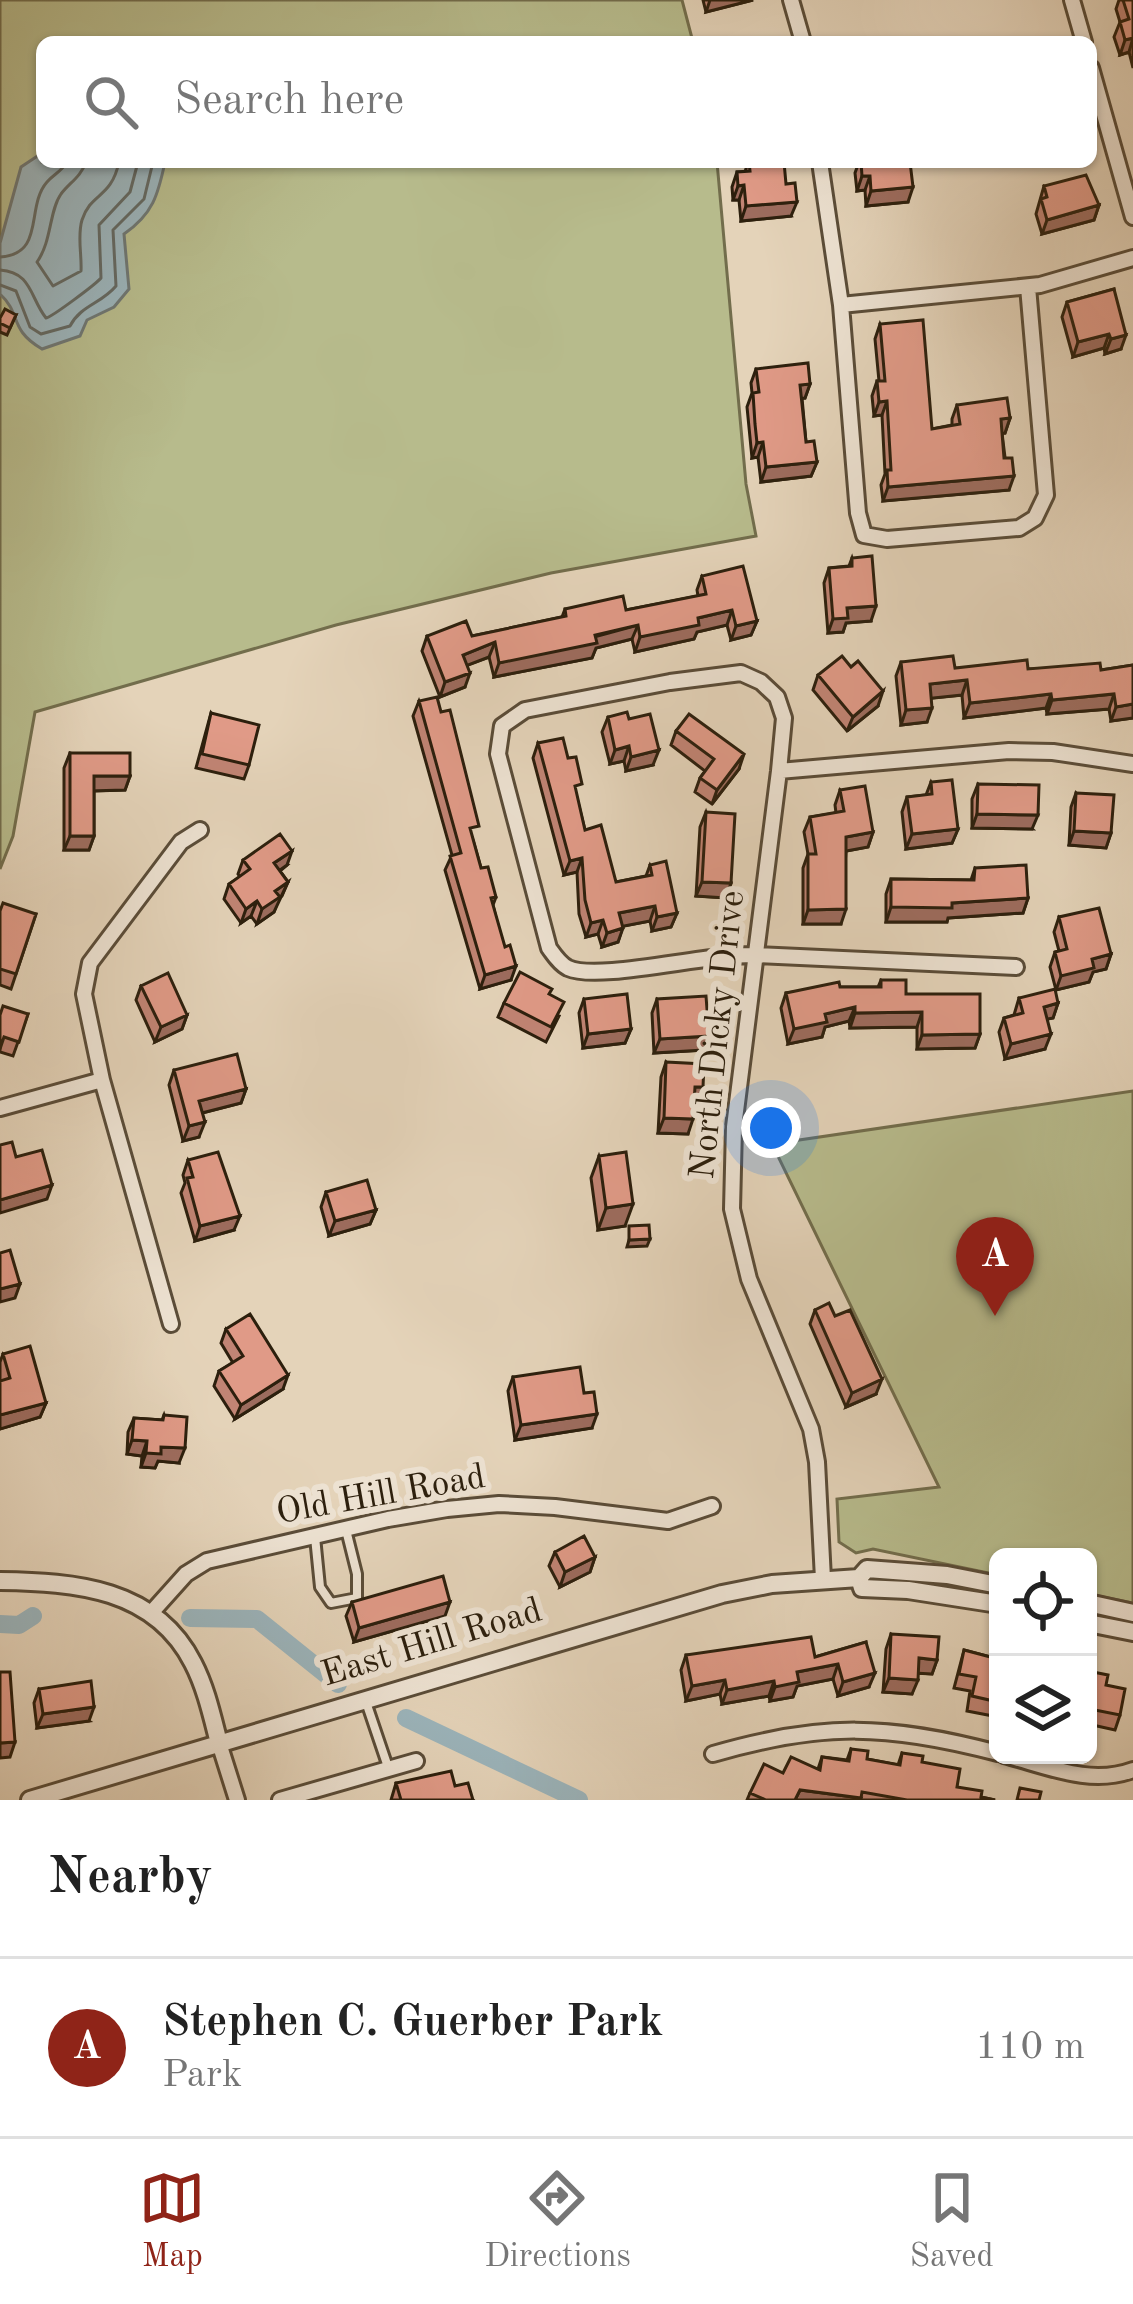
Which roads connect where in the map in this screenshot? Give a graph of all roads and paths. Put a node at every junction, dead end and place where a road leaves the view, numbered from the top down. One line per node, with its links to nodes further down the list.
1 (791, 0): 3 (street)
2 (1072, 0): 4 (street)
3 (800, 36)
4 (1082, 36)
5 (1097, 89): 7 (street)
6 (821, 168): 10 (street)
7 (1133, 217)
8 (1133, 258): 9 (street)
9 (1028, 286): 10 (street); 10 (street)
10 (841, 305)
11 (1133, 764): 12 (street)
12 (779, 771): 14 (street, North Dicky Drive); 14 (street, North Dicky Drive)
13 (200, 830): 16 (street)
14 (755, 955): 15 (street); 23 (street, North Dicky Drive)
15 (1016, 967)
16 (102, 1080): 17 (street); 18 (street)
17 (0, 1108)
18 (171, 1324)
19 (712, 1506): 20 (street, Old Hill Road)
20 (346, 1528): 21 (street, Old Hill Road); 21 (lane)
21 (315, 1535): 29 (street, Old Hill Road)
22 (859, 1578): 23 (street, East Hill Road); 25 (street, East Hill Road); 26 (street, East Hill Road)
23 (824, 1579): 32 (street, East Hill Road)
24 (0, 1581): 29 (street)
25 (989, 1584)
26 (989, 1602)
27 (1097, 1605): 28 (street)
28 (1133, 1612)
29 (151, 1613): 33 (street)
30 (1097, 1625): 31 (street)
31 (1133, 1632)
32 (365, 1699): 33 (street, East Hill Road); 38 (lane)
33 (219, 1743): 40 (street, East Hill Road); 41 (street)
34 (989, 1751): 35 (street)
35 (712, 1754)
36 (416, 1761): 38 (street)
37 (1039, 1764): 39 (street)
38 (388, 1769): 42 (street)
39 (1133, 1770)
40 (43, 1798)
41 (237, 1800)
42 (280, 1800)

